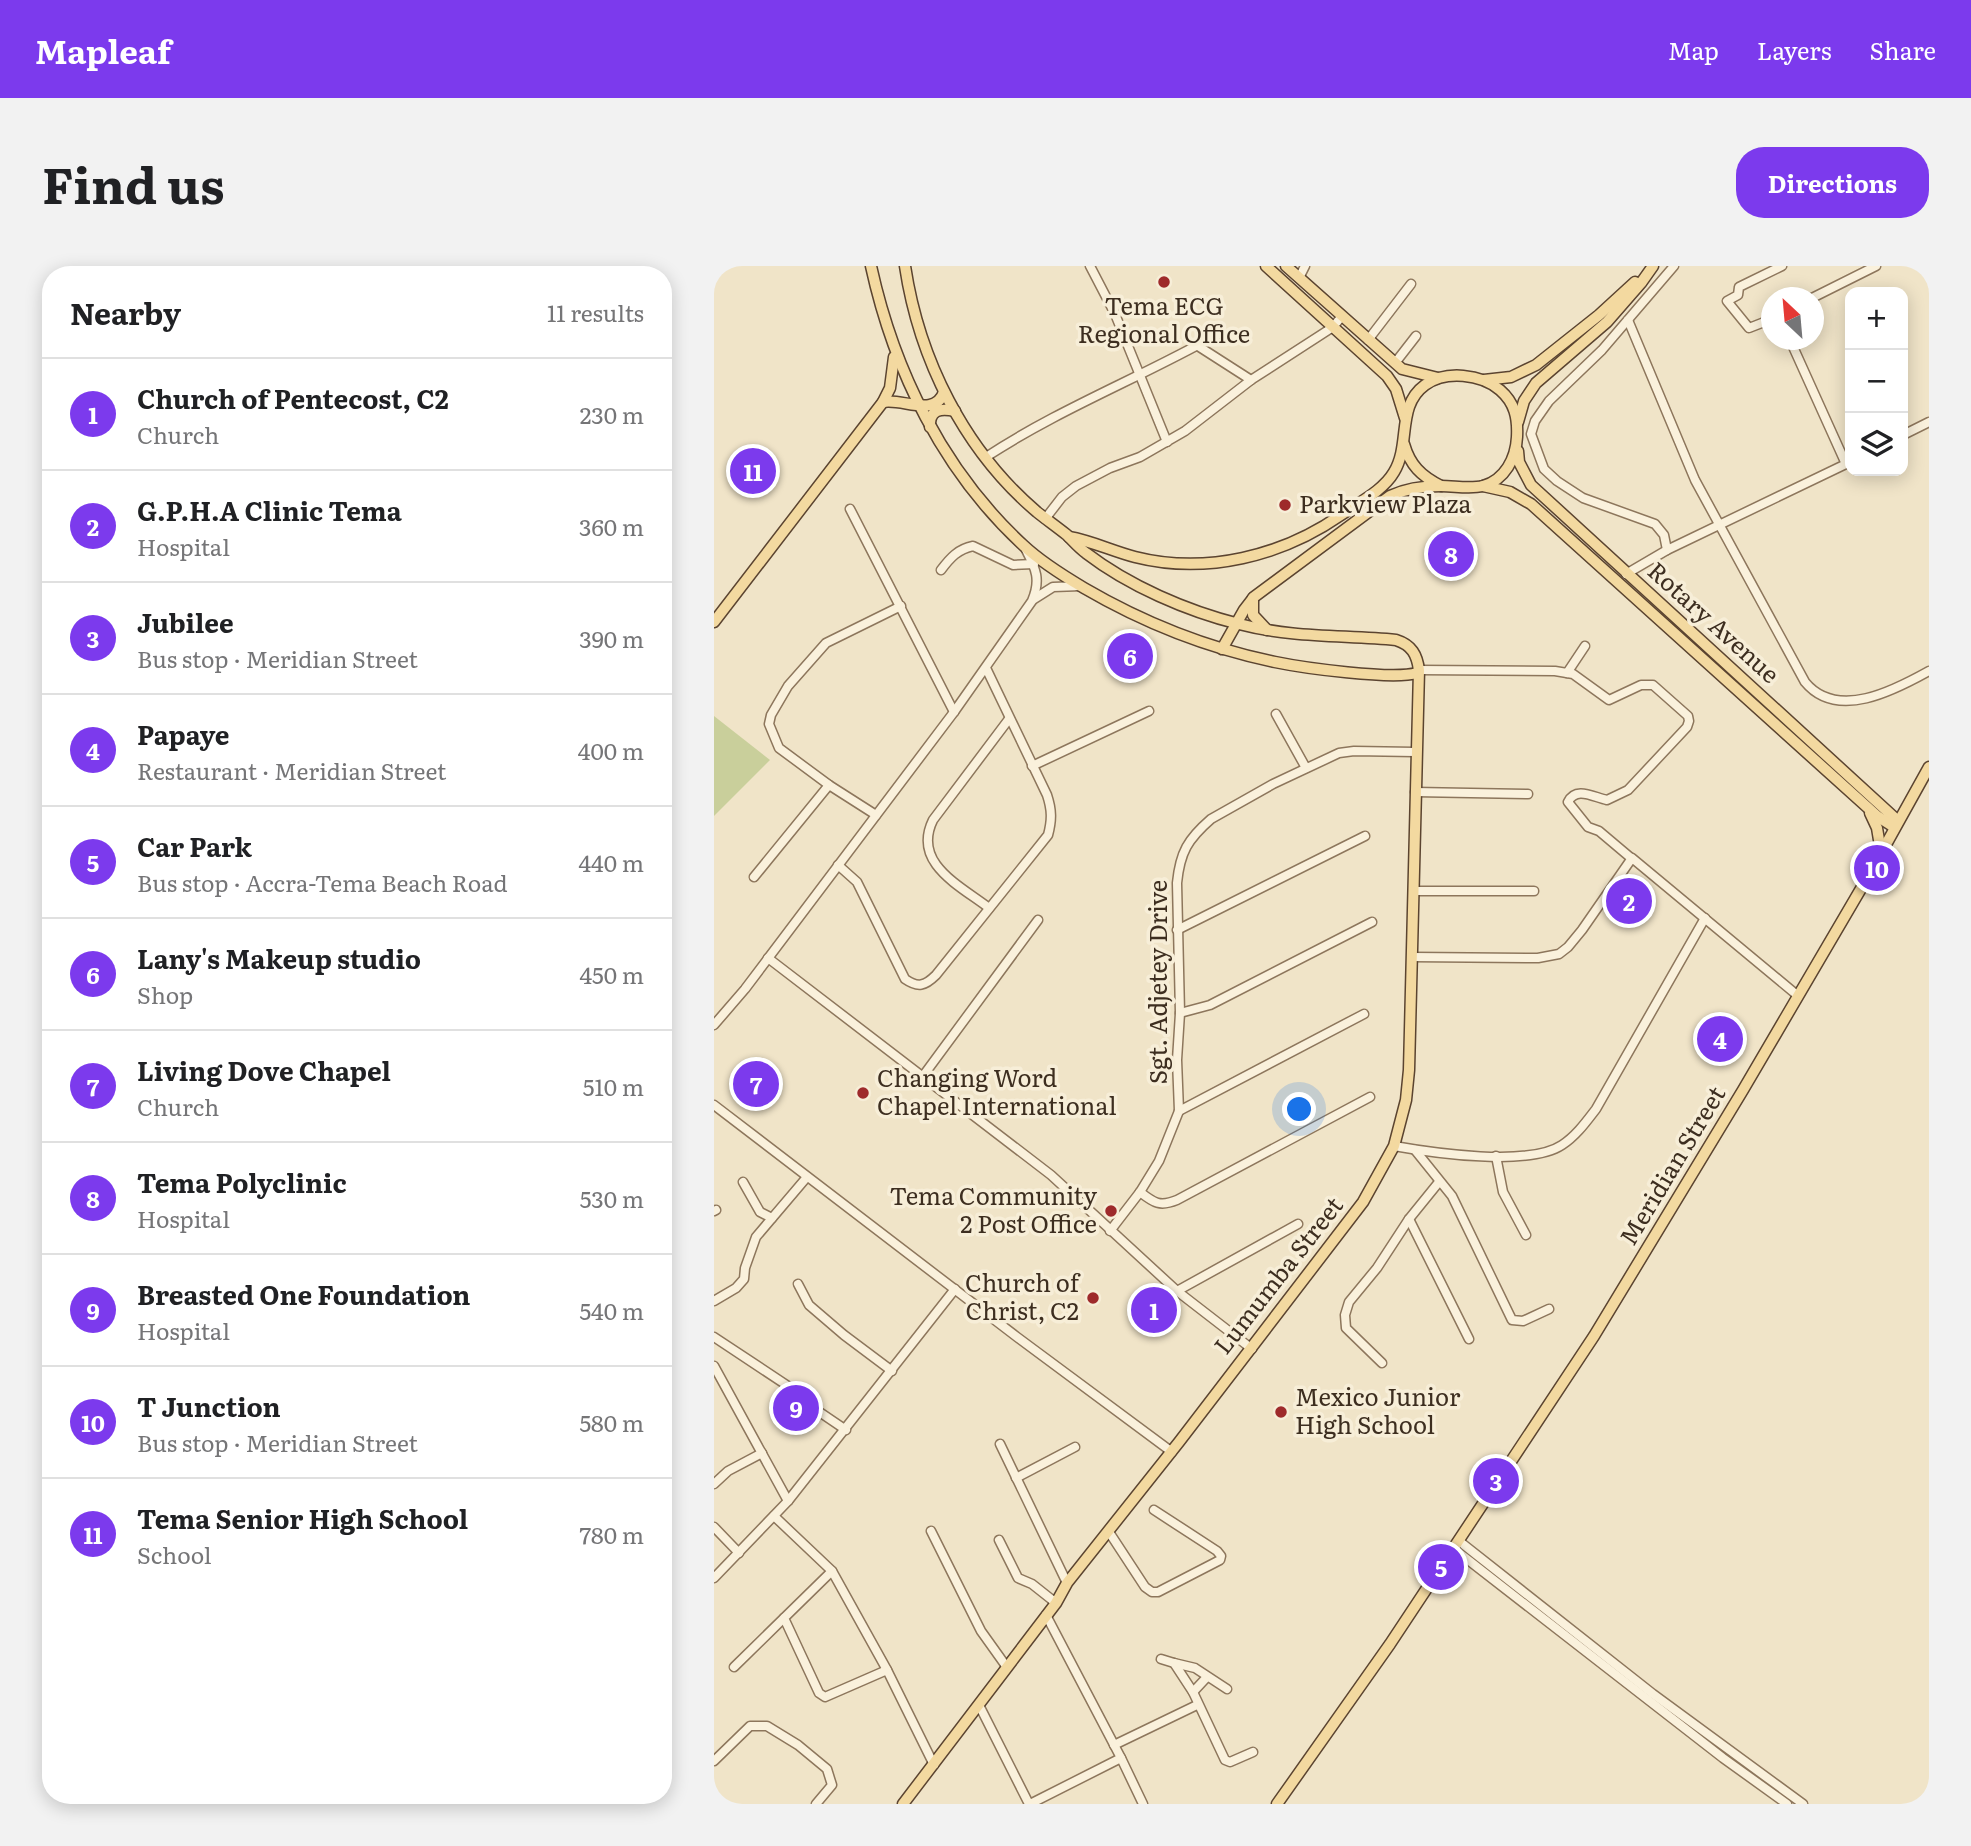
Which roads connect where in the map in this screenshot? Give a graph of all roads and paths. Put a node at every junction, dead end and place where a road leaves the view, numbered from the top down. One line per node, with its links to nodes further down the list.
1 (871, 266): 23 (main road)
2 (905, 266): 29 (main road)
3 (1090, 266): 25 (street)
4 (1266, 266): 17 (main road)
5 (1286, 266): 11 (main road)
6 (1305, 266): 11 (street)
7 (1674, 266): 15 (street)
8 (1782, 266): 16 (street)
9 (1876, 266): 13 (street)
10 (1652, 267): 28 (main road); 34 (main road)
11 (1300, 278): 14 (main road)
12 (1410, 284): 20 (street)
13 (1824, 292)
14 (1342, 316): 17 (street); 20 (main road)
15 (1628, 320): 48 (street); 51 (street)
16 (1761, 323)
17 (1333, 327): 27 (street); 33 (main road)
18 (1218, 334): 21 (street)
19 (1416, 336): 24 (street)
20 (1368, 340): 24 (main road)
21 (1198, 346): 25 (street); 27 (street)
22 (1795, 350): 42 (street)
23 (894, 352): 30 (main road); 31 (main road)
24 (1395, 363): 26 (main road)
25 (1140, 376): 38 (street); 41 (street)
26 (1438, 378): 28 (main road); 33 (main road)
27 (1251, 380): 38 (street)
28 (1483, 380): 34 (main road)
29 (944, 392): 31 (main road); 32 (main road)
30 (883, 402): 31 (main road); 59 (main road)
31 (919, 406): 36 (main road)
32 (955, 411): 36 (main road); 41 (main road)
33 (1405, 418): 39 (main road)
34 (1518, 422): 40 (main road)
35 (1929, 422): 37 (street)
36 (930, 427): 50 (main road)
37 (1908, 432)
38 (1167, 442): 47 (street)
39 (1404, 443): 44 (main road); 49 (main road)
40 (1517, 446): 45 (main road); 54 (main road, Rotary Avenue)
41 (986, 457): 47 (main road)
42 (1845, 457)
43 (1845, 464): 48 (street)
44 (1441, 486): 45 (main road); 56 (main road)
45 (1483, 486): 63 (main road, Rotary Avenue)
46 (850, 509): 58 (street)
47 (1045, 519): 49 (main road)
48 (1719, 526): 51 (street); 67 (street)
49 (1069, 537): 60 (main road)
50 (1024, 546): 52 (street); 55 (main road)
51 (1667, 550): 54 (street)
52 (1034, 564): 53 (street); 57 (street)
53 (941, 570)
54 (1626, 574): 61 (main road, Rotary Avenue)
55 (1081, 586): 57 (street); 65 (main road)
56 (1254, 597): 60 (main road); 62 (main road)
57 (1032, 601): 66 (street)
58 (901, 606): 71 (street); 78 (street)
59 (714, 622)
60 (1237, 624): 62 (main road); 65 (main road)
61 (1686, 627): 63 (main road); 81 (main road, Rotary Avenue)
62 (1267, 631): 68 (main road)
63 (1677, 636): 83 (main road, Rotary Avenue)
64 (1585, 646): 69 (street)
65 (1222, 649): 68 (main road)
66 (986, 668): 71 (street); 73 (street)
67 (1929, 671)
68 (1418, 672): 69 (street); 74 (main road, Lumumba Street)
69 (1567, 673): 88 (street)
70 (1149, 711): 75 (street)
71 (954, 712): 84 (street)
72 (1276, 714): 77 (street)
73 (1009, 719): 75 (street); 93 (street)
74 (1415, 752): 77 (street, Sgt. Adjetey Drive); 79 (main road, Lumumba Street)
75 (1032, 766): 93 (street)
76 (1929, 767): 82 (main road, Meridian Street)
77 (1306, 768): 97 (street, Sgt. Adjetey Drive)
78 (829, 785): 84 (street); 90 (street)
79 (1415, 792): 80 (street); 91 (main road, Lumumba Street)
80 (1528, 793)
81 (1875, 798): 82 (main road); 85 (main road, Rotary Avenue)
82 (1908, 804): 85 (main road, Meridian Street)
83 (1867, 807): 85 (main road, Rotary Avenue); 87 (main road)
84 (876, 815): 89 (street)
85 (1896, 824): 87 (main road, Meridian Street)
86 (1365, 836): 97 (street)
87 (1881, 854): 100 (main road, Meridian Street)
88 (1631, 858): 94 (street); 98 (street)
89 (838, 865): 93 (street); 99 (street)
90 (754, 877)
91 (1413, 891): 92 (street); 98 (main road, Lumumba Street)
92 (1534, 891)
93 (989, 908)
94 (1705, 918): 100 (street); 110 (street)
95 (1038, 920): 104 (street)
96 (1372, 922): 101 (street)
97 (1177, 930): 101 (street, Sgt. Adjetey Drive)
98 (1412, 957): 108 (main road, Lumumba Street)
99 (768, 958): 103 (street); 104 (street)
100 (1797, 995): 145 (main road, Meridian Street)
101 (1180, 1013): 107 (street, Sgt. Adjetey Drive)
102 (1364, 1014): 107 (street)
103 (714, 1025)
104 (923, 1076): 118 (street)
105 (1370, 1097): 114 (street)
106 (714, 1105): 111 (street)
107 (1179, 1111): 114 (street, Sgt. Adjetey Drive)
108 (1394, 1146): 109 (street); 127 (main road, Lumumba Street)
109 (1415, 1150): 110 (street); 113 (street)
110 (1496, 1156): 119 (street)
111 (807, 1177): 115 (street); 121 (street)
112 (743, 1182): 115 (street)
113 (1439, 1182): 116 (street); 124 (street)
114 (1140, 1192): 118 (street, Sgt. Adjetey Drive)
115 (772, 1217): 123 (street)
116 (1409, 1219): 126 (street); 128 (street)
117 (1298, 1224): 122 (street)
118 (1110, 1231): 122 (street)
119 (1526, 1235)
120 (798, 1284): 130 (street)
121 (955, 1289): 130 (street); 135 (street)
122 (1177, 1291): 127 (street)
123 (714, 1301)
124 (1549, 1309)
125 (714, 1337): 131 (street)
126 (1469, 1339)
127 (1252, 1349): 135 (main road, Lumumba Street)
128 (1382, 1363)
129 (714, 1366): 134 (street)
130 (892, 1371): 131 (street)
131 (846, 1430): 138 (street)
132 (1000, 1444): 136 (street)
133 (1075, 1447): 136 (street)
134 (762, 1452): 137 (street); 138 (street)
135 (1172, 1452): 143 (main road, Lumumba Street)
136 (1016, 1478): 149 (street)
137 (714, 1484)
138 (788, 1501): 140 (street)
139 (1154, 1510): 143 (street)
140 (774, 1516): 146 (street); 147 (street)
141 (714, 1527): 146 (street)
142 (931, 1531): 155 (street)
143 (1109, 1532): 149 (main road, Lumumba Street)
144 (999, 1540): 150 (street)
145 (1456, 1545): 172 (main road, Meridian Street); 173 (street); 174 (street)
146 (738, 1553): 148 (street)
147 (832, 1571): 152 (street); 157 (street)
148 (714, 1578)
149 (1067, 1583): 150 (main road, Lumumba Street)
150 (1056, 1603): 151 (main road, Lumumba Street)
151 (1046, 1615): 155 (main road, Lumumba Street); 163 (street)
152 (784, 1618): 156 (street); 157 (street)
153 (1161, 1659): 154 (street)
154 (1174, 1663): 158 (street); 160 (street)
155 (1006, 1666): 161 (main road, Lumumba Street)
156 (734, 1667)
157 (887, 1670): 167 (street)
158 (1207, 1677): 159 (street); 160 (street)
159 (1227, 1689)
160 (1193, 1692): 162 (street)
161 (979, 1705): 167 (main road, Lumumba Street); 170 (street)
162 (1197, 1705): 163 (street); 164 (street)
163 (1114, 1745): 165 (street)
164 (1253, 1752)
165 (1121, 1758): 170 (street); 171 (street)
166 (714, 1761): 169 (street)
167 (934, 1765): 168 (main road, Lumumba Street)
168 (904, 1803)
169 (816, 1804)
170 (1029, 1804)
171 (1143, 1804)
172 (1278, 1804)
173 (1787, 1804)
174 (1803, 1804)

